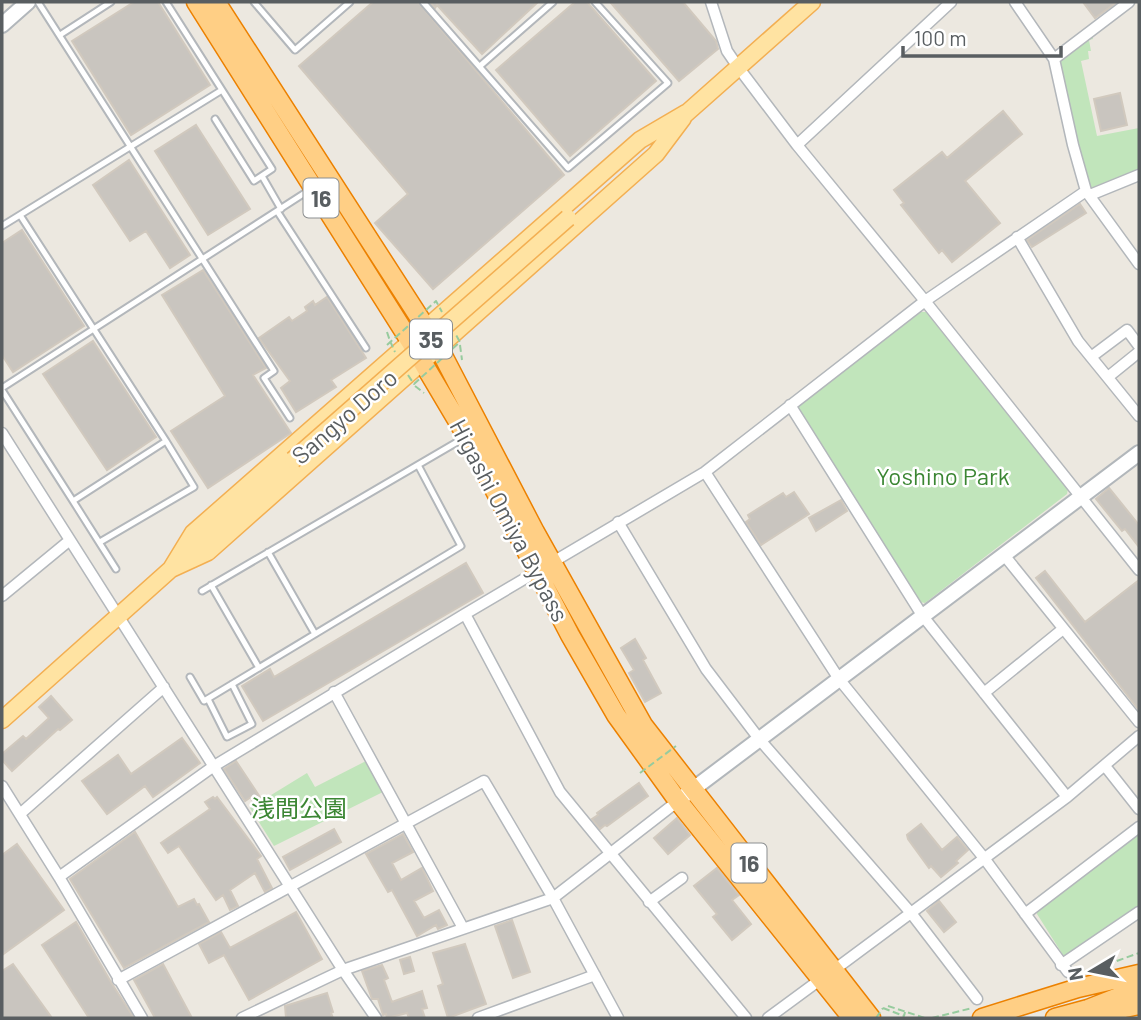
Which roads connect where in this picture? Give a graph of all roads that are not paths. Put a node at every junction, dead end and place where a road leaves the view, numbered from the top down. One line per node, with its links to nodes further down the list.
1 (29, 2): 17 (street)
2 (38, 2): 18 (lane)
3 (111, 2): 18 (lane)
4 (166, 2): 22 (lane)
5 (196, 2): 29 (highway, Higashi Omiya Bypass / 16)
6 (216, 2): 38 (highway, Higashi Omiya Bypass / 16)
7 (254, 2): 8 (lane)
8 (349, 2)
9 (424, 2): 20 (lane)
10 (553, 2): 20 (lane)
11 (595, 2): 20 (lane)
12 (711, 2): 21 (street)
13 (812, 2): 21 (main road, Sangyo Doro / 35)
14 (951, 2): 25 (street)
15 (1015, 2): 19 (street)
16 (1129, 2): 19 (street)
17 (2, 25)
18 (60, 35): 26 (lane)
19 (1054, 59): 30 (street)
20 (480, 66)
21 (738, 68): 23 (main road, Sangyo Doro / 35); 25 (street)
22 (222, 90): 26 (lane); 28 (lane)
23 (686, 113): 38 (main road, 35); 43 (main road, 35); 67 (main road, Sangyo Doro / 35, bridge)
24 (215, 119): 28 (lane)
25 (797, 145): 37 (street)
26 (131, 146): 32 (lane); 35 (lane)
27 (1139, 175): 30 (street)
28 (262, 176): 31 (lane)
29 (314, 188): 31 (lane); 40 (highway, Higashi Omiya Bypass / 16)
30 (1088, 193): 34 (street); 36 (street)
31 (279, 210): 35 (lane); 42 (lane)
32 (20, 215): 33 (lane); 39 (lane)
33 (2, 226)
34 (1017, 237): 37 (street); 45 (street)
35 (202, 259): 39 (lane); 51 (lane)
36 (1139, 264)
37 (925, 301): 49 (street); 58 (street)
38 (426, 327): 40 (main road, 35); 43 (highway, Higashi Omiya Bypass / 16)
39 (93, 329): 48 (lane); 54 (lane)
40 (410, 341): 46 (highway, Higashi Omiya Bypass / 16); 67 (main road, 35)
41 (1139, 346): 45 (street)
42 (366, 348)
43 (439, 348): 46 (main road, 35); 65 (highway, Higashi Omiya Bypass / 16)
44 (1139, 352): 47 (street)
45 (1091, 357): 47 (street)
46 (422, 362): 53 (highway, Higashi Omiya Bypass / 16); 67 (main road, 35)
47 (1108, 377): 50 (street)
48 (2, 389): 59 (lane)
49 (790, 405): 57 (street); 73 (street)
50 (1139, 416)
51 (290, 418)
52 (2, 433): 61 (street)
53 (467, 437): 56 (lane); 65 (highway, Higashi Omiya Bypass / 16)
54 (166, 442): 59 (lane); 62 (lane)
55 (1139, 453): 58 (street)
56 (418, 465): 63 (lane); 76 (lane)
57 (705, 472): 60 (street); 79 (street)
58 (1082, 497): 64 (street); 68 (street)
59 (73, 501): 62 (lane)
60 (618, 522): 65 (street); 88 (street)
61 (70, 540): 71 (street); 74 (street)
62 (100, 542): 66 (lane)
63 (268, 552): 69 (lane); 76 (lane)
64 (1004, 555): 73 (street); 75 (street)
65 (544, 567): 72 (street); 92 (highway, Higashi Omiya Bypass / 16)
66 (116, 569)
67 (171, 569): 74 (main road, Sangyo Doro / 35)
68 (1139, 570)
69 (211, 586): 70 (lane); 77 (lane)
70 (202, 591)
71 (2, 596)
72 (465, 614): 82 (street); 98 (street)
73 (922, 615): 79 (street); 83 (street)
74 (117, 616): 81 (street); 85 (main road, Sangyo Doro / 35)
75 (1063, 629): 83 (street); 86 (street)
76 (315, 634): 77 (lane)
77 (259, 668): 80 (lane)
78 (190, 677): 84 (lane)
79 (839, 679): 88 (street); 99 (street)
80 (232, 684): 84 (lane); 84 (lane)
81 (164, 687): 89 (street); 95 (street)
82 (334, 692): 89 (street); 96 (street)
83 (984, 692): 93 (street)
84 (208, 699)
85 (2, 720)
86 (1139, 722)
87 (1139, 736): 90 (street)
88 (760, 740): 92 (street); 106 (street)
89 (214, 766): 100 (street); 102 (street)
90 (1105, 766): 93 (street); 94 (street)
91 (2, 786): 95 (street)
92 (685, 795): 98 (street); 111 (highway, Higashi Omiya Bypass / 16)
93 (1067, 797): 99 (street)
94 (1139, 809)
95 (20, 814): 100 (street)
96 (406, 824): 102 (street); 103 (street); 108 (street)
97 (1139, 827): 107 (street)
98 (610, 854): 103 (street); 104 (street)
99 (984, 858): 106 (street); 107 (street)
100 (59, 877): 114 (street)
101 (682, 878): 104 (street)
102 (291, 887): 110 (street); 114 (street)
103 (553, 898): 108 (street); 113 (street)
104 (649, 902): 125 (street)
105 (1139, 912): 107 (street)
106 (911, 913): 111 (street); 117 (street)
107 (1025, 914)
108 (463, 929): 110 (street)
109 (1139, 963): 115 (highway)
110 (343, 970): 121 (street); 122 (street)
111 (827, 974): 119 (highway, Higashi Omiya Bypass / 16); 126 (street); 127 (highway, Higashi Omiya Bypass / 16)
112 (1139, 974): 115 (highway)
113 (595, 975): 123 (street); 124 (street)
114 (118, 980): 120 (street)
115 (1078, 988): 128 (highway)
116 (1139, 989): 129 (highway)
117 (978, 999)
118 (1139, 1005): 130 (highway)
119 (880, 1014)
120 (142, 1018)
121 (242, 1018)
122 (376, 1018)
123 (478, 1018)
124 (618, 1018)
125 (746, 1018)
126 (768, 1018)
127 (852, 1018)
128 (982, 1018)
129 (1055, 1018)
130 (1077, 1018)

